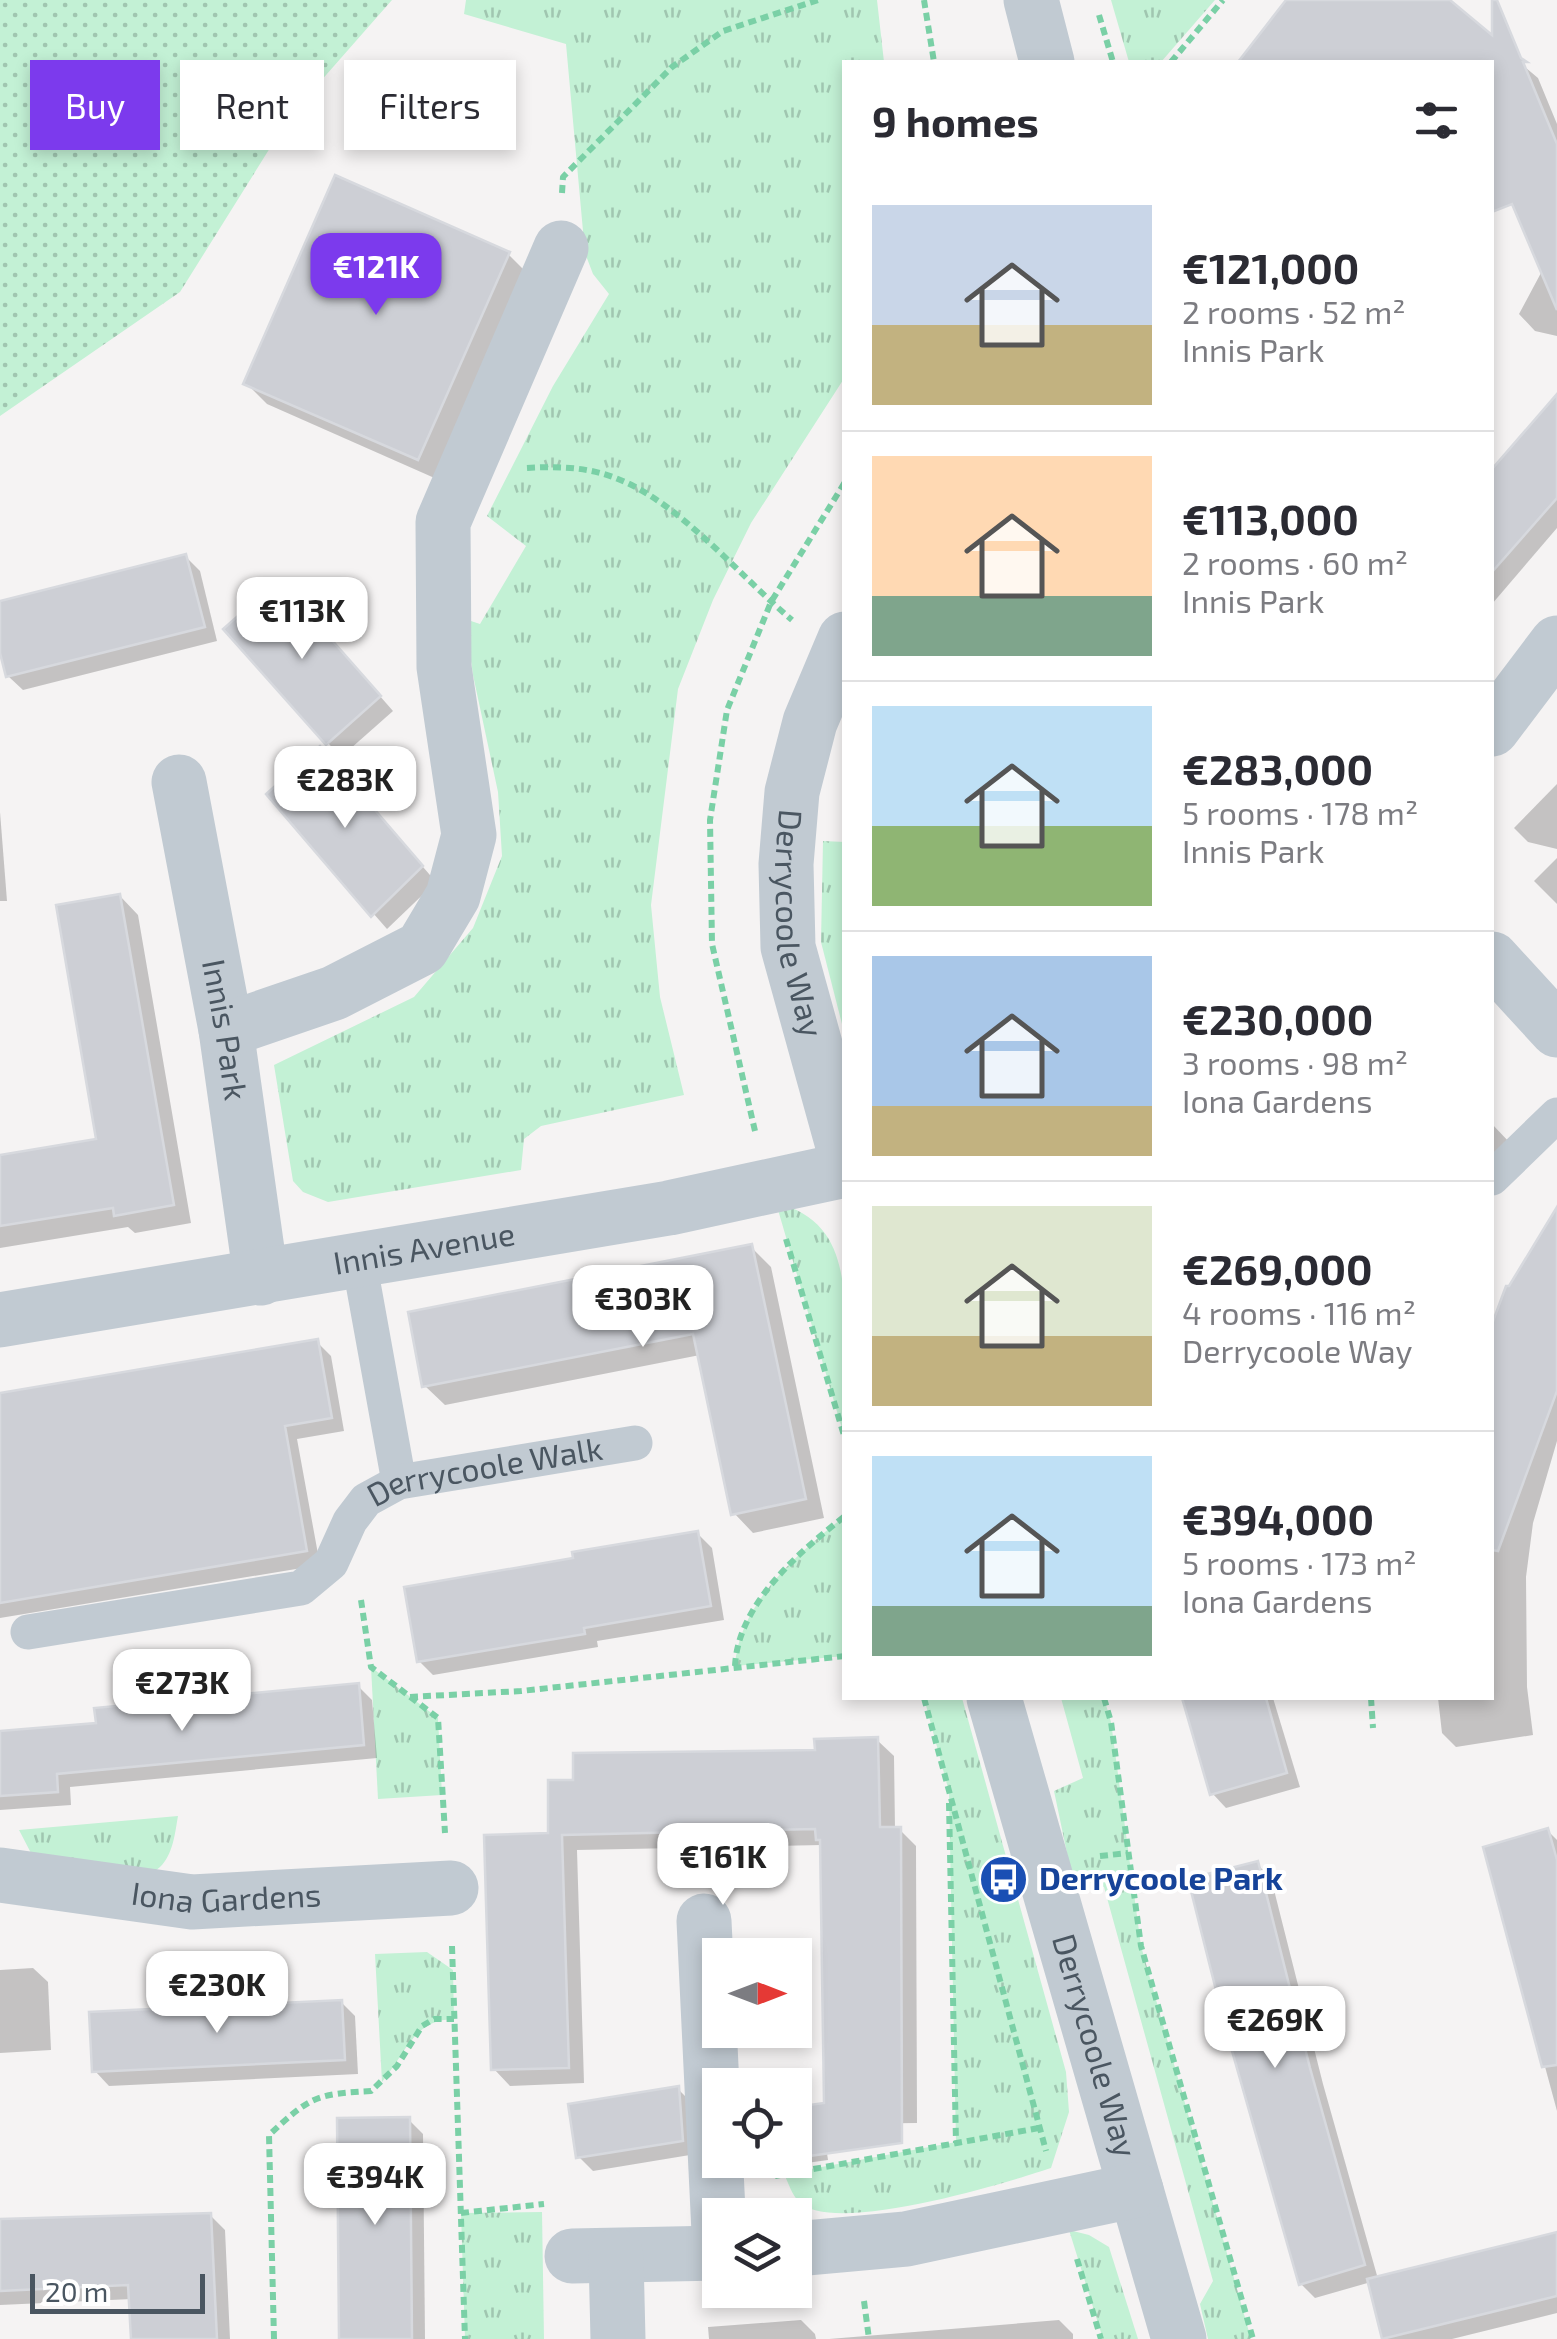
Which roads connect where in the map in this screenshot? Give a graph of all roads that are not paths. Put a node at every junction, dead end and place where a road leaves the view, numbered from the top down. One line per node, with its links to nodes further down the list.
1 (1031, 0): 2 (street)
2 (1046, 60)
3 (561, 248): 9 (street)
4 (1557, 643): 6 (street)
5 (840, 648): 12 (street, Derrycoole Way)
6 (1494, 725)
7 (178, 782): 9 (street, Innis Park)
8 (1494, 962): 10 (street)
9 (226, 1030): 16 (street, Innis Park)
10 (1557, 1030)
11 (1557, 1114): 14 (lane)
12 (842, 1142)
13 (842, 1171): 15 (street, Innis Avenue)
14 (1494, 1176)
15 (358, 1261): 16 (street, Innis Avenue); 19 (lane)
16 (261, 1278): 17 (street, Innis Avenue)
17 (0, 1320)
18 (636, 1443): 19 (lane, Derrycoole Walk)
19 (399, 1482): 20 (lane, Derrycoole Walk)
20 (28, 1632)
21 (995, 1700): 25 (street, Derrycoole Way)
22 (0, 1875): 23 (street, Iona Gardens)
23 (450, 1888)
24 (704, 1921): 26 (street)
25 (1136, 2190): 27 (street); 30 (street, Derrycoole Way)
26 (717, 2198)
27 (812, 2247)
28 (702, 2253): 29 (street)
29 (618, 2339)
30 (1179, 2339)

